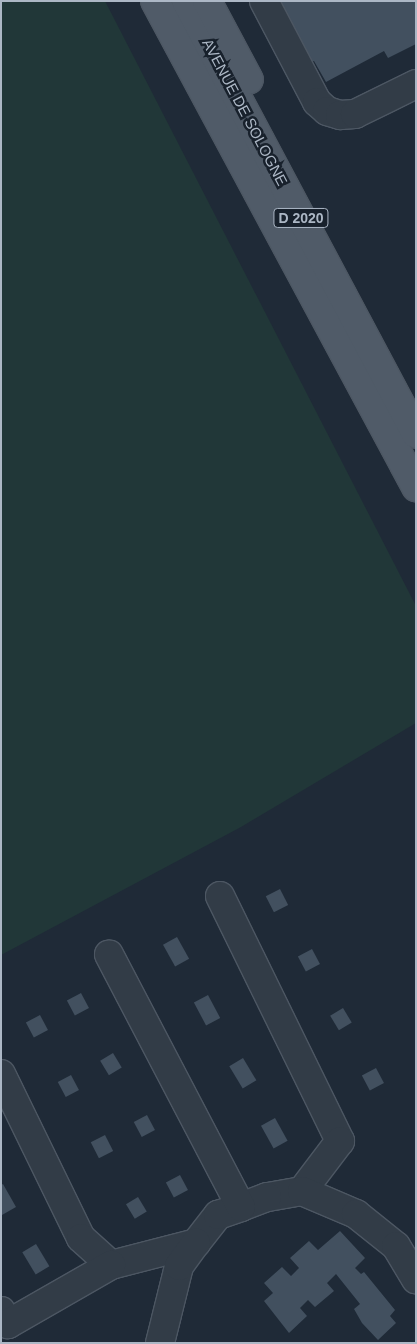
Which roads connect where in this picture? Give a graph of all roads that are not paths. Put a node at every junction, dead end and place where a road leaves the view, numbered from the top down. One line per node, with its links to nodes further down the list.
1 (155, 1): 8 (main road, D 2020)
2 (186, 1): 7 (main road, AVENUE DE SOLOGNE / D 2020)
3 (207, 1): 6 (main road)
4 (264, 1): 5 (lane)
5 (416, 84)
6 (416, 400)
7 (416, 434)
8 (416, 487)
9 (220, 896): 12 (lane)
10 (109, 954): 13 (lane)
11 (1, 1074): 15 (lane)
12 (302, 1191): 13 (lane); 16 (lane)
13 (241, 1207): 14 (lane)
14 (196, 1242): 15 (lane); 18 (lane)
15 (112, 1265): 17 (lane)
16 (416, 1279)
17 (1, 1311)
18 (160, 1343)

